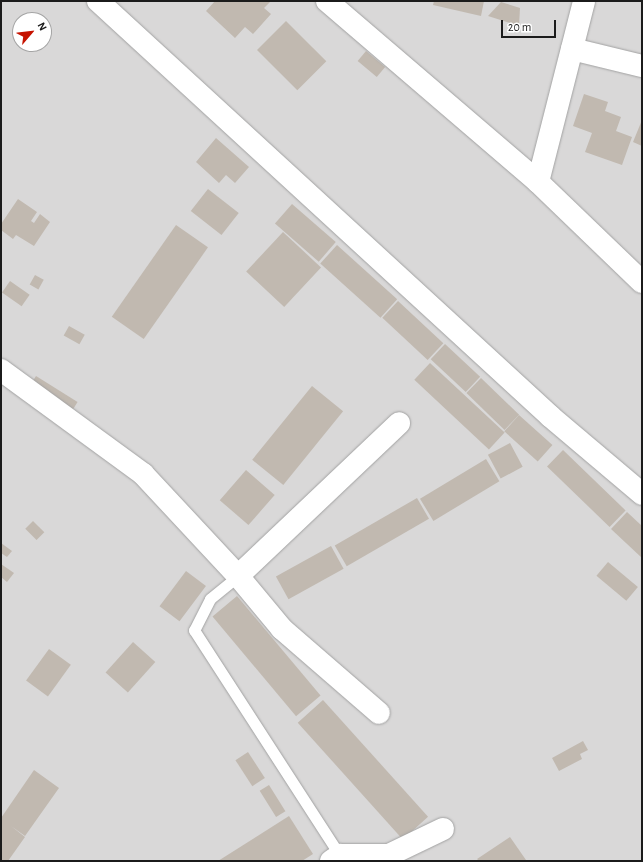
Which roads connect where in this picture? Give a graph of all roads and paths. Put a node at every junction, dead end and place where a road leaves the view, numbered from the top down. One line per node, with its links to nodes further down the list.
1 (98, 1): 10 (street)
2 (326, 1): 6 (street)
3 (584, 1): 4 (street)
4 (572, 49): 5 (street); 6 (street)
5 (642, 66)
6 (538, 182): 7 (street)
7 (642, 282)
8 (1, 370): 11 (street)
9 (399, 423): 11 (street)
10 (642, 494)
11 (238, 576): 12 (street); 14 (lane)
12 (379, 713)
13 (443, 829): 14 (street)
14 (338, 859)

